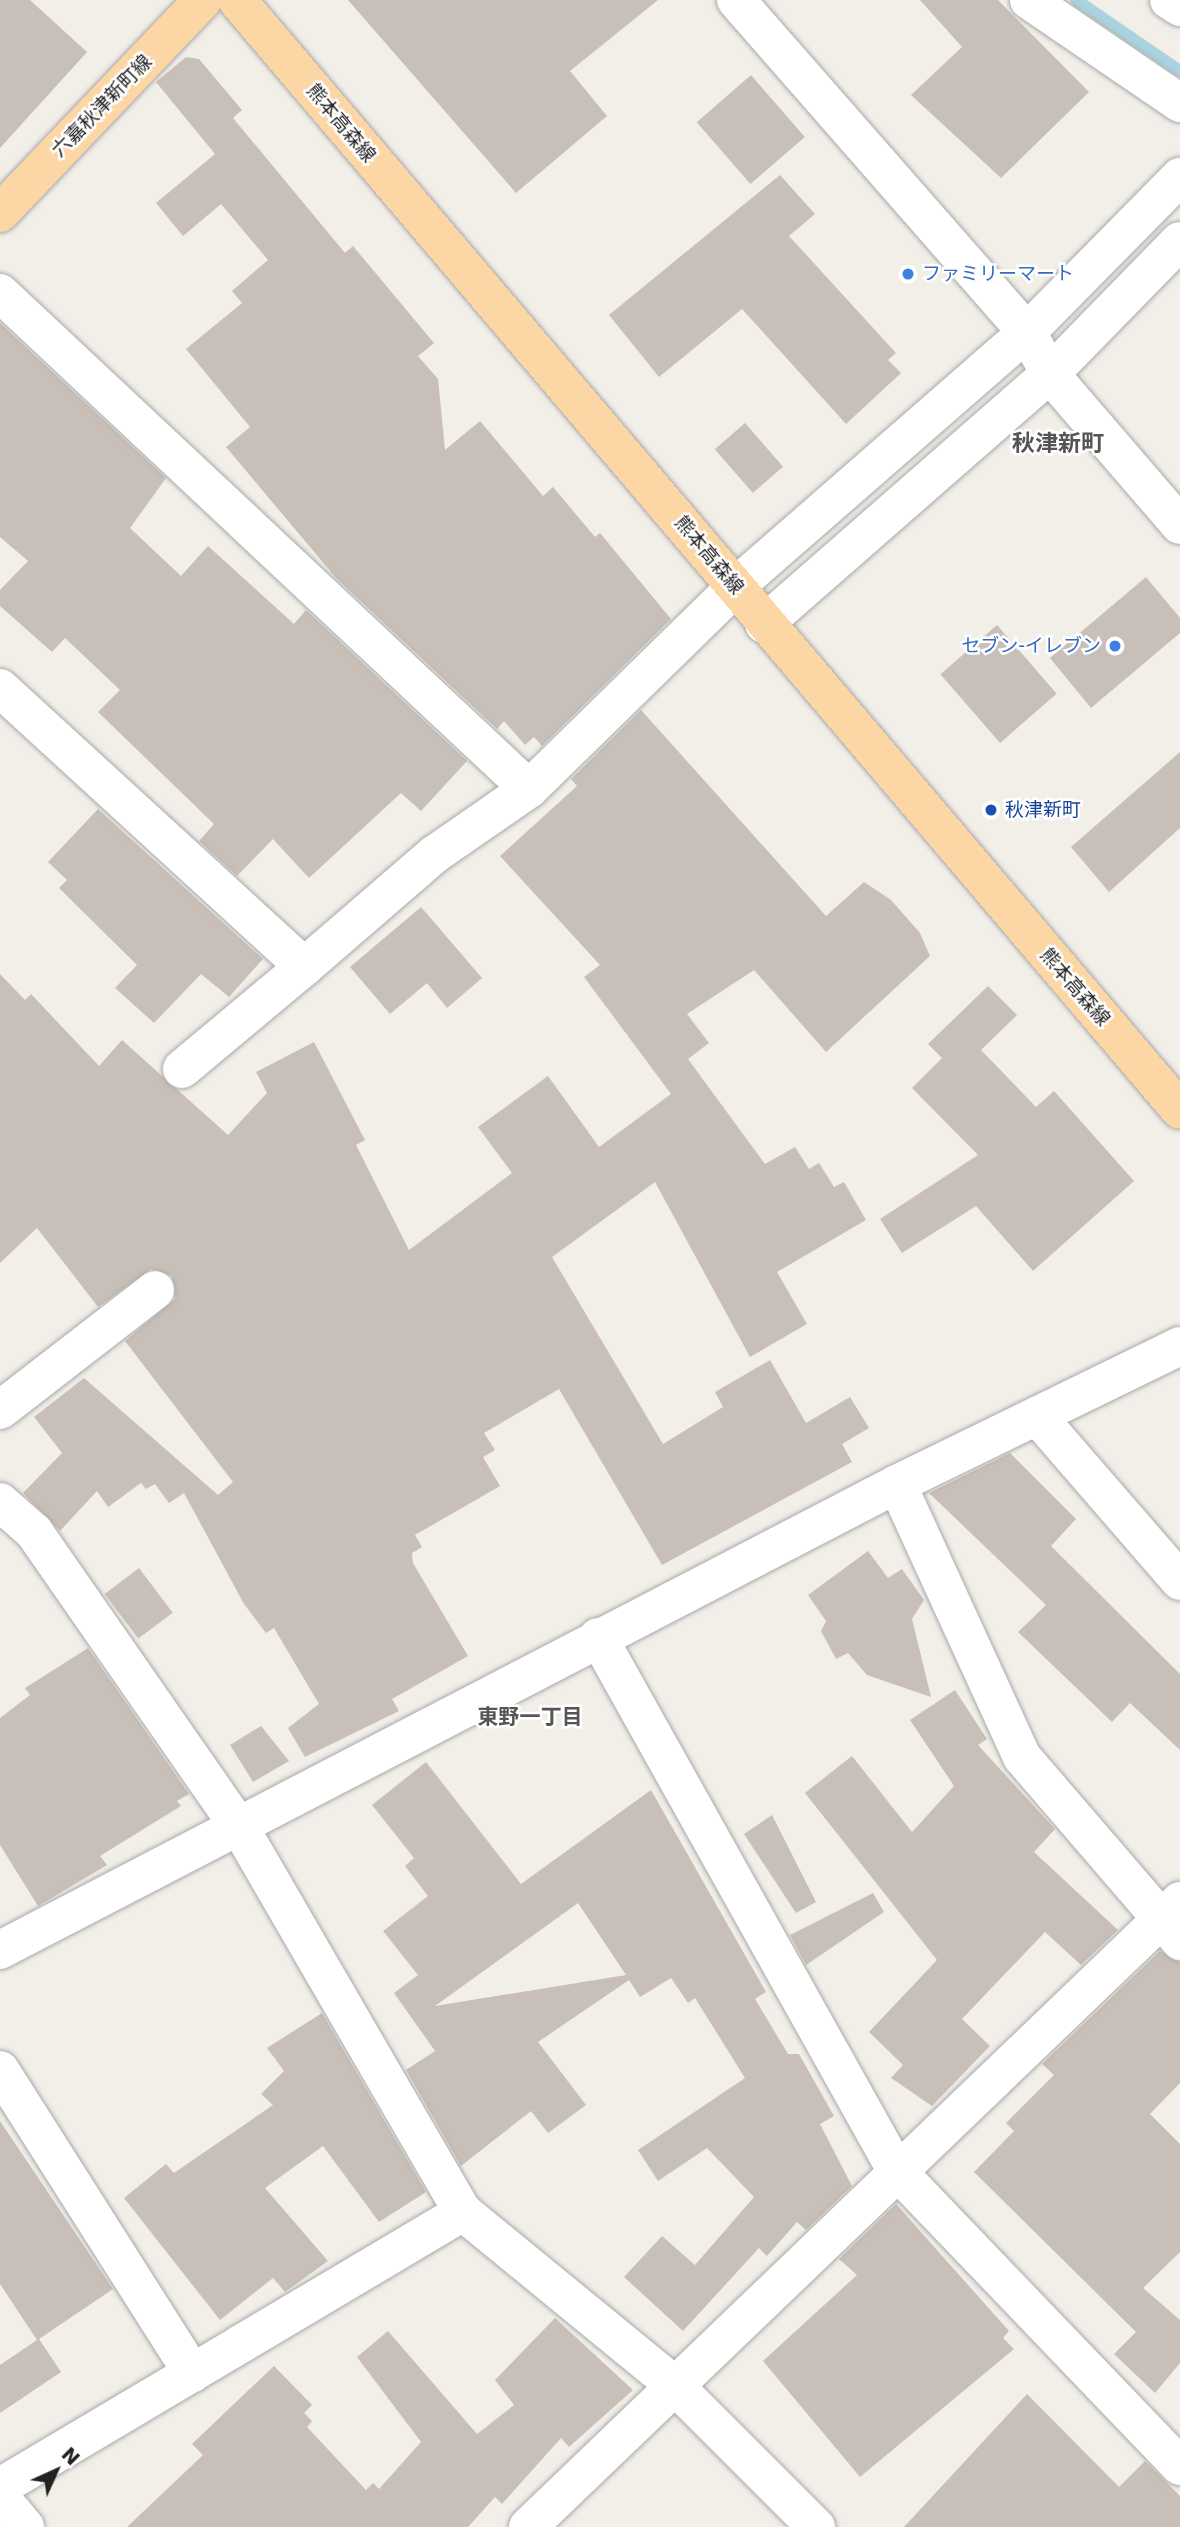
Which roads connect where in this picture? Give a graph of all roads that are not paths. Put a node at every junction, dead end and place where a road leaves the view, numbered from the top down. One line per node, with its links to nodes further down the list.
1 (203, 0): 9 (main road, 六嘉秋津新町線)
2 (237, 0): 15 (main road, 熊本高森線)
3 (736, 0): 12 (street)
4 (1029, 0): 7 (street)
5 (1169, 0): 6 (street)
6 (1180, 7)
7 (1180, 103)
8 (1180, 177): 12 (street)
9 (0, 212)
10 (1180, 241): 13 (street)
11 (0, 293): 18 (street)
12 (1027, 331): 13 (street); 15 (street)
13 (1050, 374): 14 (street); 16 (street)
14 (1180, 525)
15 (736, 586): 16 (main road, 熊本高森線); 18 (street)
16 (764, 624): 21 (main road, 熊本高森線)
17 (0, 688): 19 (street)
18 (529, 789): 19 (street)
19 (304, 967): 20 (street)
20 (182, 1069)
21 (1180, 1110)
22 (155, 1290): 24 (street)
23 (1180, 1346): 25 (street)
24 (0, 1410)
25 (1037, 1416): 26 (street); 28 (street)
26 (897, 1484): 29 (street); 31 (street)
27 (0, 1502): 30 (street)
28 (1180, 1581)
29 (598, 1637): 30 (street); 34 (street)
30 (240, 1828): 32 (street); 35 (street)
31 (1173, 1921): 34 (street)
32 (0, 1950)
33 (0, 2070): 36 (street)
34 (896, 2170): 37 (street); 38 (street)
35 (463, 2212): 36 (street); 37 (street)
36 (192, 2373): 39 (street)
37 (674, 2385): 42 (street); 43 (street)
38 (1180, 2466)
39 (0, 2487)
40 (0, 2497): 41 (street)
41 (25, 2527)
42 (528, 2527)
43 (817, 2527)

